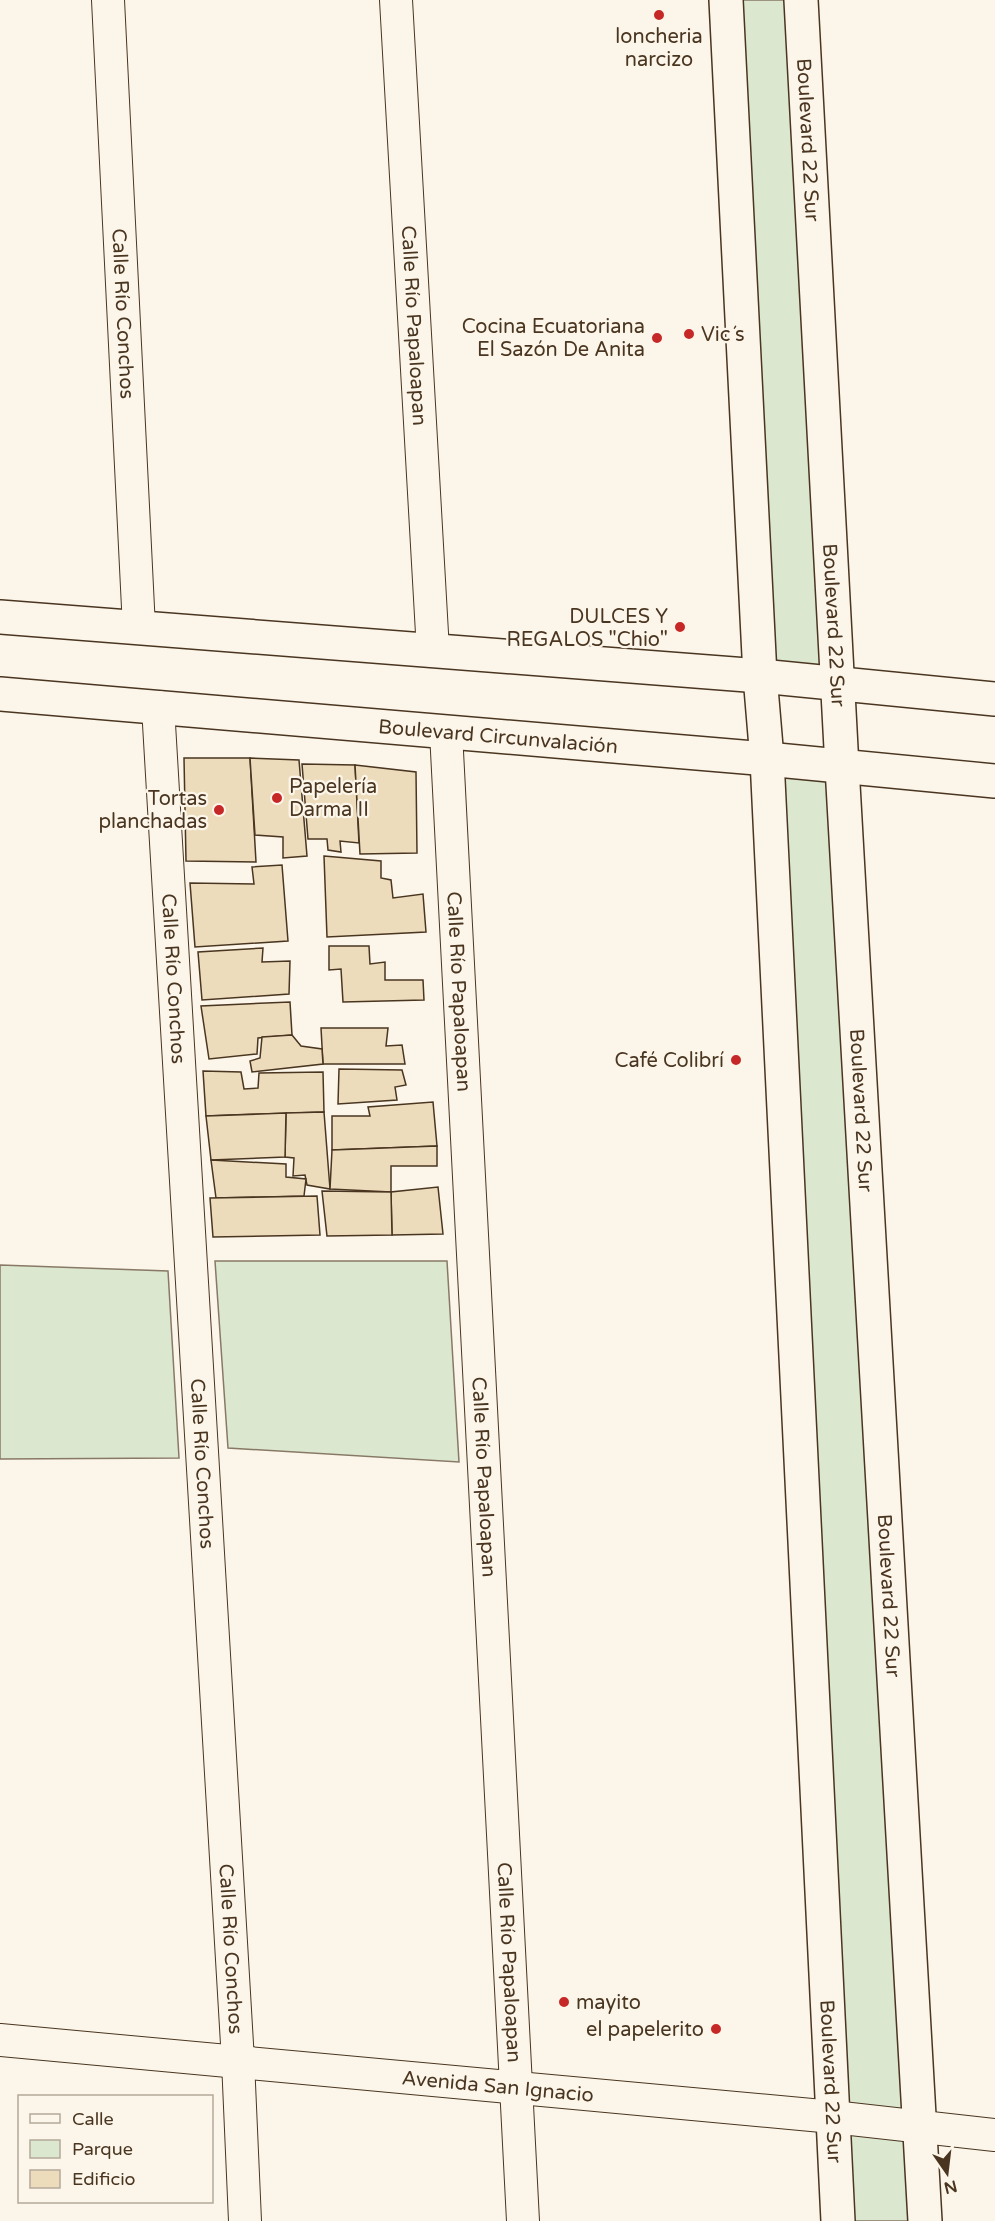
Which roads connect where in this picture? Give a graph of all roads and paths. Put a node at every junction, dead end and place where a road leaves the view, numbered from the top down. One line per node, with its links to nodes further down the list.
1 (108, 0): 6 (street, Calle Río Conchos)
2 (396, 0): 7 (street, Calle Río Papaloapan)
3 (726, 0): 8 (street, Boulevard 22 Sur)
4 (801, 0): 9 (street, Boulevard 22 Sur)
5 (0, 617): 6 (street)
6 (138, 628): 7 (street)
7 (433, 651): 8 (street)
8 (760, 676): 9 (street); 14 (street, Boulevard 22 Sur)
9 (838, 685): 11 (street); 15 (street, Boulevard 22 Sur)
10 (0, 694): 12 (street, Boulevard Circunvalación)
11 (995, 699)
12 (158, 707): 13 (street, Boulevard Circunvalación); 18 (street, Calle Río Conchos)
13 (446, 732): 14 (street, Boulevard Circunvalación); 19 (street, Calle Río Papaloapan)
14 (766, 759): 15 (street, Boulevard Circunvalación); 20 (street, Boulevard 22 Sur)
15 (842, 767): 16 (street, Boulevard Circunvalación); 21 (street, Boulevard 22 Sur)
16 (995, 781)
17 (0, 2040): 18 (street, Avenida San Ignacio)
18 (238, 2061): 19 (street, Avenida San Ignacio); 23 (street, Calle Río Conchos)
19 (515, 2086): 20 (street, Avenida San Ignacio); 24 (street, Calle Río Papaloapan)
20 (833, 2116): 21 (street, Avenida San Ignacio); 25 (street, Boulevard 22 Sur)
21 (920, 2127): 22 (street, Avenida San Ignacio); 26 (street, Boulevard 22 Sur)
22 (995, 2135)
23 (245, 2221)
24 (523, 2221)
25 (838, 2221)
26 (925, 2221)

